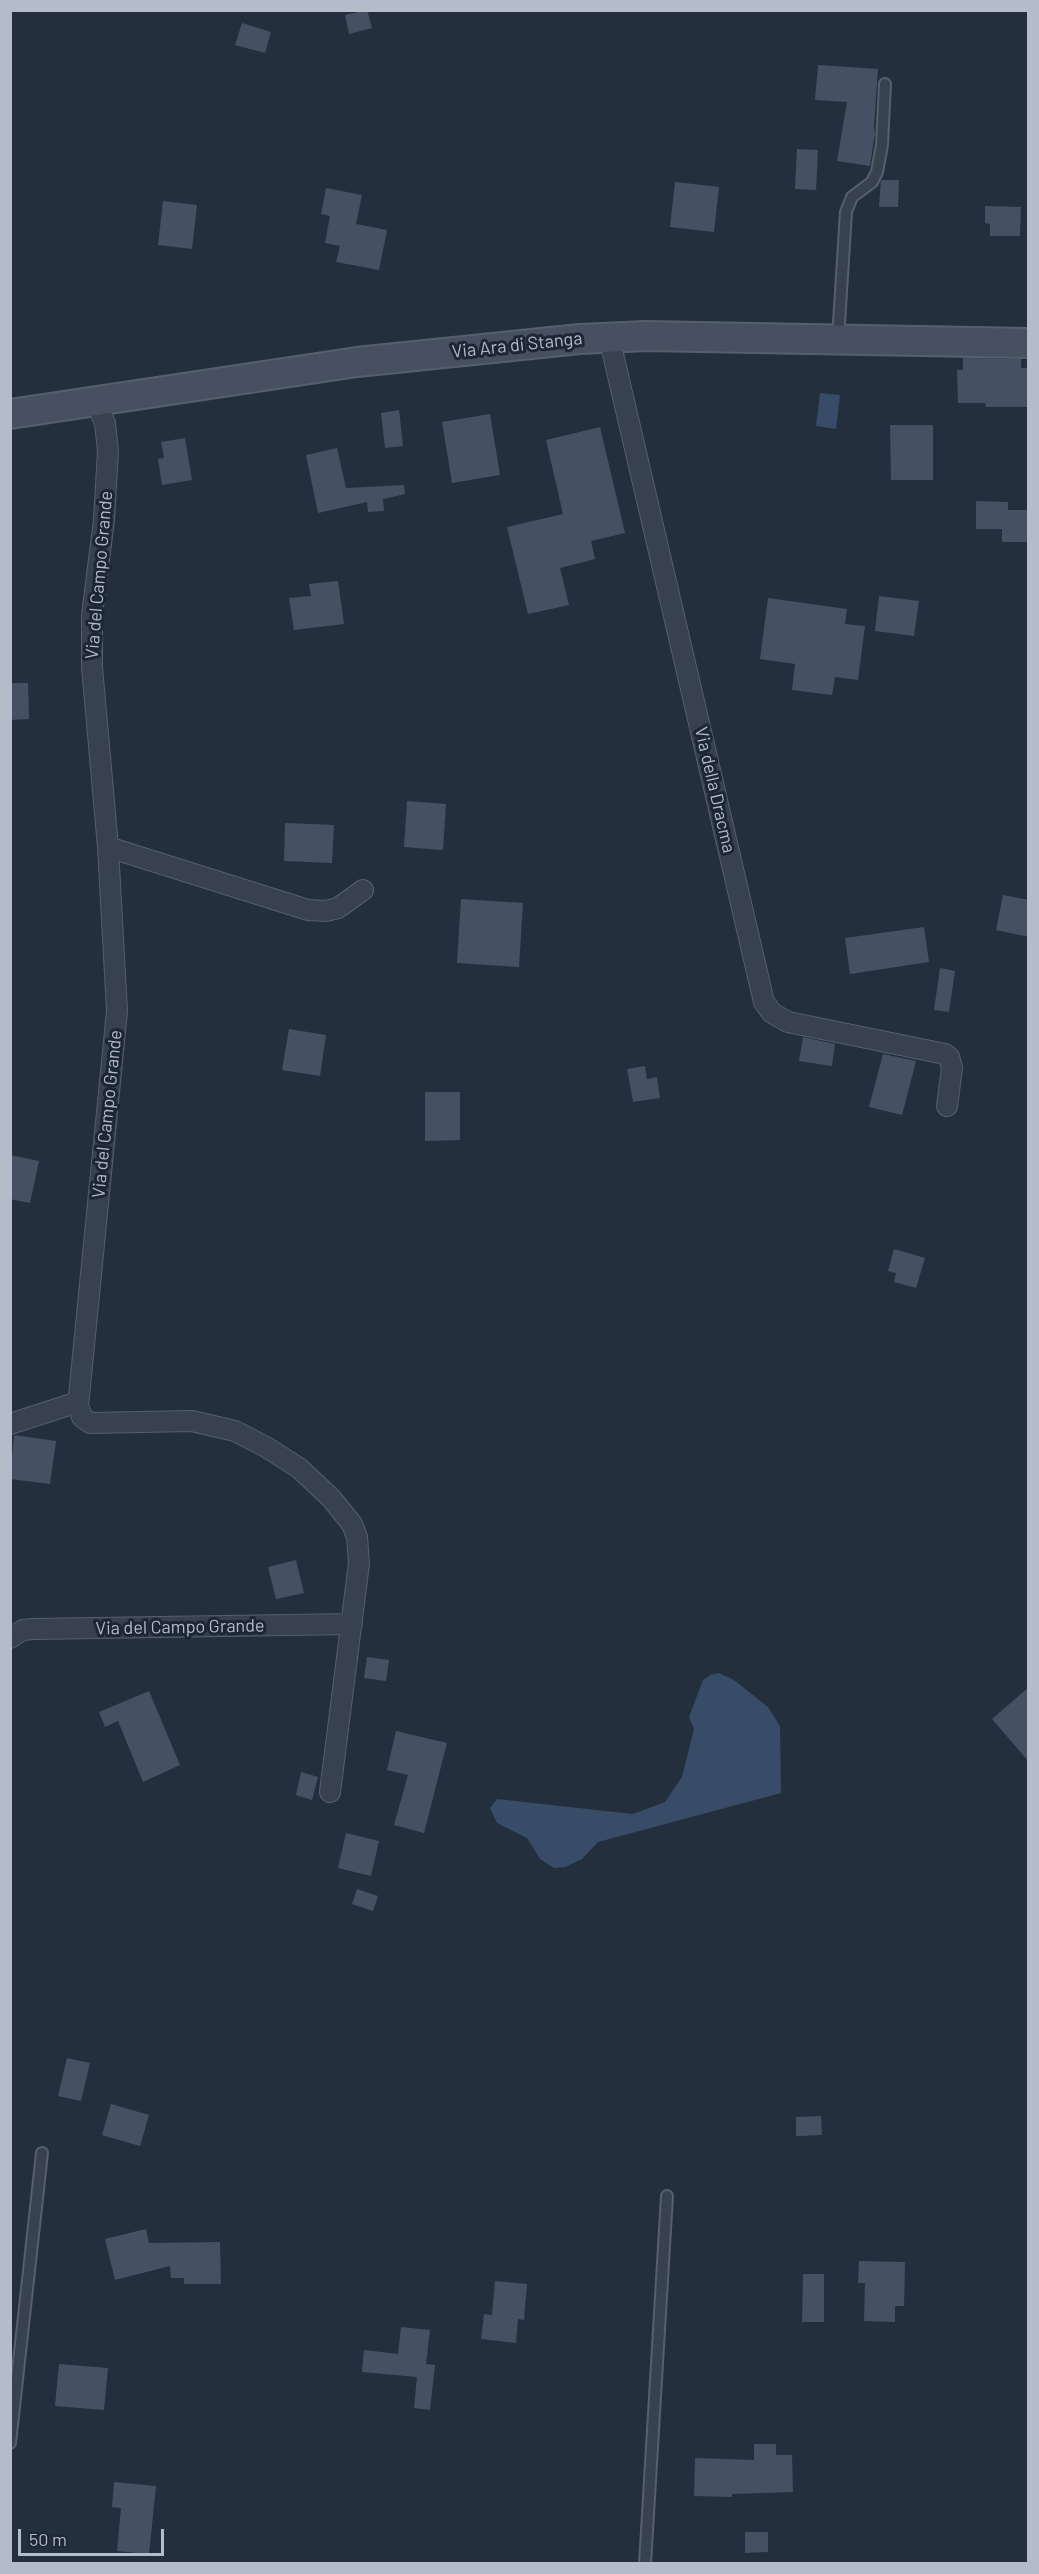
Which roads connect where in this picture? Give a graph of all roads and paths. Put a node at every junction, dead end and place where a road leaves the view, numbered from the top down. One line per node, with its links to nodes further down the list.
1 (885, 84): 3 (lane)
2 (609, 337): 3 (street, Via Ara di Stanga); 5 (street, Via Ara di Stanga); 9 (street, Via della Dracma)
3 (838, 340): 4 (street, Via Ara di Stanga)
4 (1029, 343)
5 (96, 402): 6 (street, Via Ara di Stanga); 7 (street, Via del Campo Grande)
6 (10, 414)
7 (108, 847): 8 (street); 10 (street, Via del Campo Grande)
8 (363, 890)
9 (947, 1106)
10 (78, 1402): 11 (street); 12 (street)
11 (10, 1424)
12 (352, 1624): 13 (street, Via del Campo Grande); 14 (street)
13 (10, 1638)
14 (330, 1792)
15 (42, 2153): 17 (lane)
16 (667, 2196): 18 (lane)
17 (10, 2443)
18 (645, 2564)

